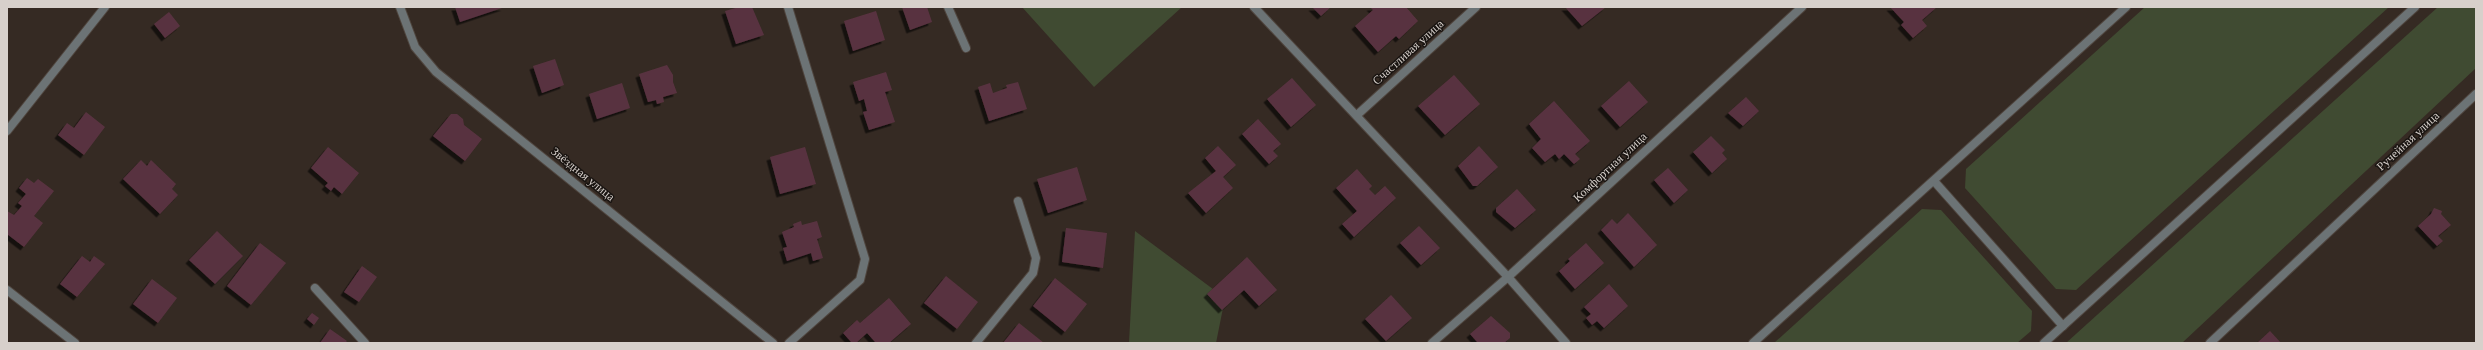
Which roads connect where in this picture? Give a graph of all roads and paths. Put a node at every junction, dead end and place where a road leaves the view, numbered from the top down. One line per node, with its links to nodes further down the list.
1 (105, 7): 13 (street)
2 (400, 7): 22 (street, Звёздная улица)
3 (788, 7): 23 (street)
4 (948, 7): 10 (street)
5 (1254, 7): 12 (street)
6 (1476, 7): 12 (street, Счастливая улица)
7 (1802, 7): 16 (street, Комфортная улица)
8 (2126, 7): 14 (street)
9 (2415, 7): 19 (street)
10 (966, 48)
11 (2476, 94): 29 (street, Ручейная улица)
12 (1356, 115): 16 (street)
13 (7, 131)
14 (1934, 181): 19 (street); 27 (street)
15 (1018, 201): 24 (street)
16 (1508, 276): 25 (street, Комфортная улица); 26 (street)
17 (315, 288): 21 (street)
18 (7, 290): 20 (street)
19 (2063, 326): 28 (street)
20 (76, 343)
21 (365, 343)
22 (773, 343)
23 (789, 343)
24 (976, 343)
25 (1432, 343)
26 (1566, 343)
27 (1753, 343)
28 (2044, 343)
29 (2210, 343)

